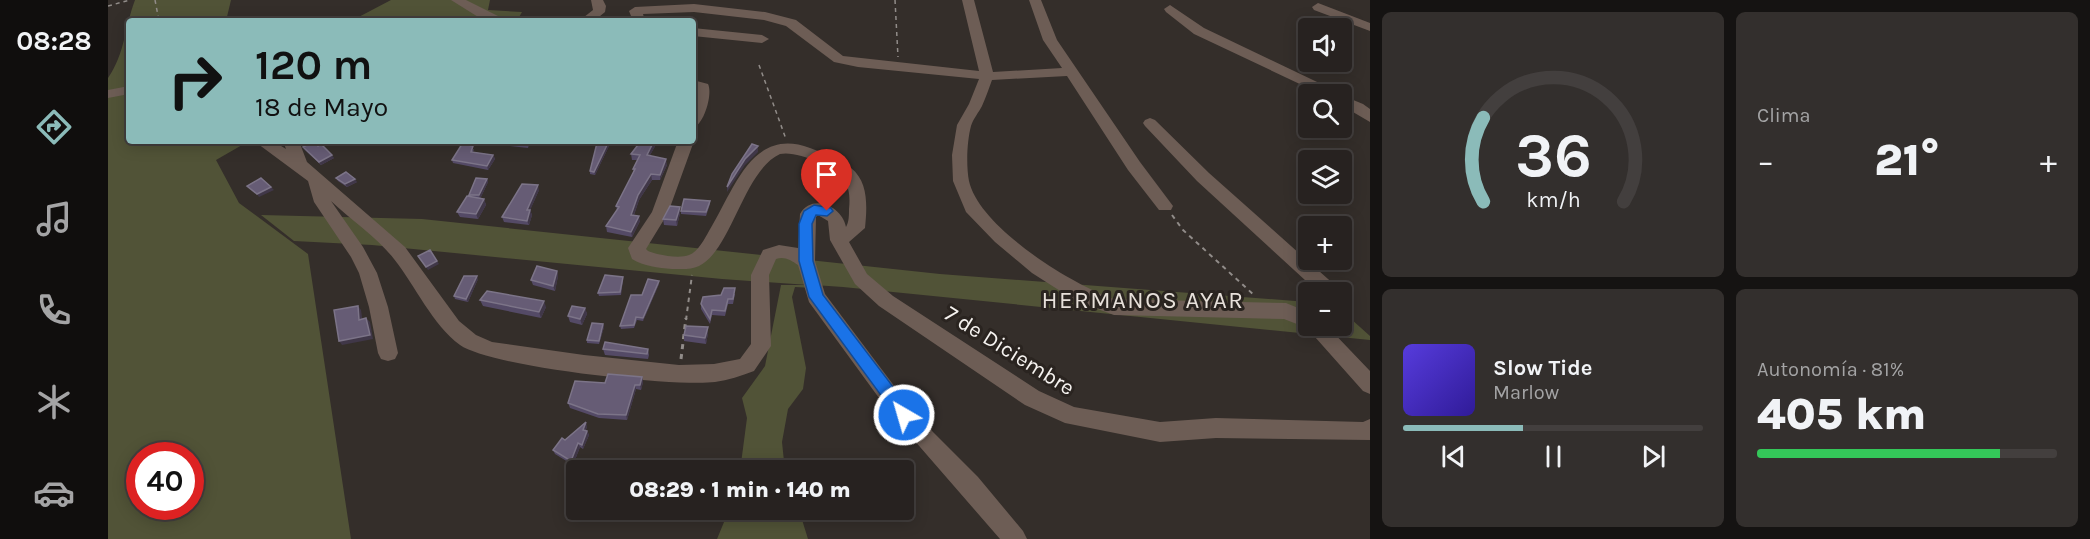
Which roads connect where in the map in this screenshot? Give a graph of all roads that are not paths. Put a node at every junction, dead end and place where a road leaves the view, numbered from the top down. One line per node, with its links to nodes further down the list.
1 (457, 0): 8 (street)
2 (597, 0): 9 (street)
3 (968, 0): 14 (street)
4 (1035, 0): 13 (street)
5 (1318, 7): 10 (street)
6 (1170, 9): 15 (street)
7 (641, 13): 14 (street)
8 (491, 18)
9 (590, 18)
10 (1370, 27)
11 (696, 32): 12 (street)
12 (762, 39)
13 (1071, 72): 14 (street); 28 (street)
14 (987, 76): 32 (street)
15 (1309, 84)
16 (696, 85): 20 (street)
17 (126, 91): 18 (street)
18 (108, 94)
19 (1352, 104): 21 (street)
20 (696, 115)
21 (1370, 117)
22 (1150, 123): 31 (street)
23 (267, 144): 26 (street)
24 (292, 144): 26 (street)
25 (685, 144): 29 (street)
26 (300, 165): 27 (street)
27 (315, 178): 30 (street); 34 (street)
28 (1165, 206)
29 (839, 240): 30 (street, 7 de Diciembre); 37 (street, 7 de Diciembre)
30 (806, 261): 39 (street)
31 (1319, 282)
32 (1298, 314)
33 (1331, 336): 35 (street)
34 (388, 353)
35 (1370, 385)
36 (1370, 429): 37 (street, 7 de Diciembre)
37 (1325, 432): 38 (street)
38 (1370, 444)
39 (1015, 539)

